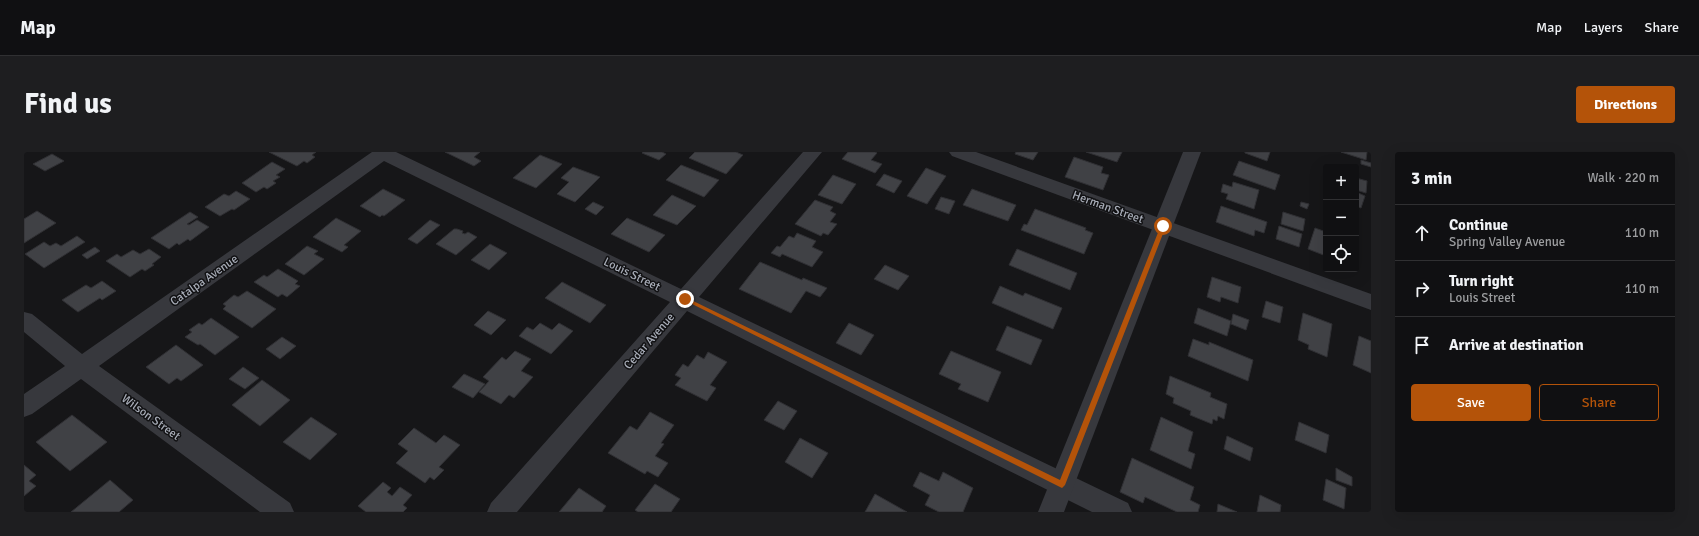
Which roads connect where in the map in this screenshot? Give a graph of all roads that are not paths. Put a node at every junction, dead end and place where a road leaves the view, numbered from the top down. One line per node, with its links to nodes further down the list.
1 (383, 152): 6 (street, Louis Street); 9 (street, Catalpa Avenue)
2 (813, 152): 6 (street, Cedar Avenue)
3 (958, 152): 5 (street, Herman Street)
4 (1192, 152): 5 (street)
5 (1163, 226): 7 (street, Herman Street); 11 (street)
6 (685, 299): 11 (street, Louis Street); 13 (street, Cedar Avenue)
7 (1371, 302)
8 (24, 320): 9 (street, Wilson Street)
9 (82, 367): 10 (street, Catalpa Avenue); 12 (street, Wilson Street)
10 (24, 407)
11 (1062, 485): 14 (street); 15 (street, Louis Street)
12 (281, 512)
13 (500, 512)
14 (1051, 512)
15 (1119, 512)

